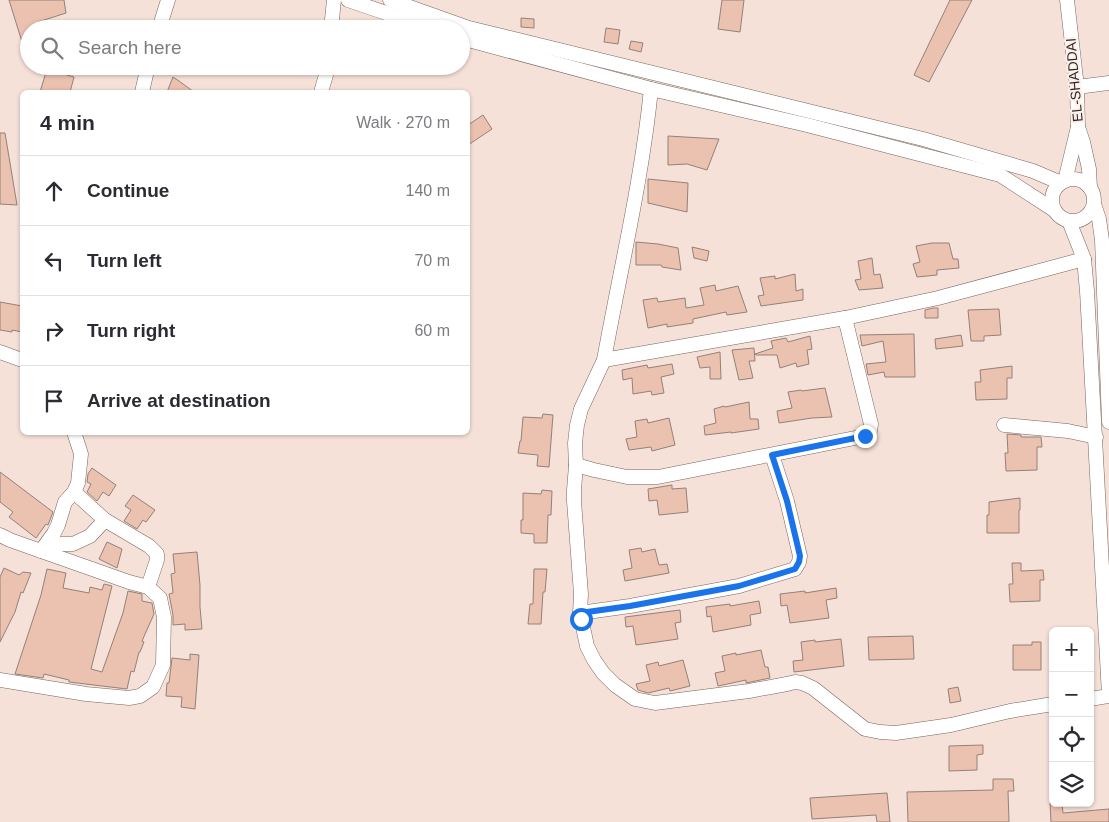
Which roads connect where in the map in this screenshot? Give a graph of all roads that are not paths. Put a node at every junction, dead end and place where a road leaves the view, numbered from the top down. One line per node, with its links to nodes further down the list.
1 (168, 0): 6 (street)
2 (334, 0): 7 (street)
3 (348, 0): 8 (street)
4 (390, 0): 9 (street)
5 (1067, 0): 15 (street, EL-SHADDAI)
6 (162, 20)
7 (332, 20)
8 (407, 20)
9 (433, 20)
10 (470, 36): 16 (street)
11 (470, 36): 19 (street)
12 (146, 75): 17 (street)
13 (325, 75): 18 (street)
14 (1109, 83): 15 (street)
15 (1077, 87): 20 (street, EL-SHADDAI)
16 (651, 89): 19 (street); 30 (street)
17 (142, 90)
18 (321, 90)
19 (809, 119): 21 (street); 24 (street)
20 (1078, 127): 21 (street); 22 (street, EL-SHADDAI)
21 (1063, 182): 22 (street); 24 (street)
22 (1090, 188): 23 (street)
23 (1094, 204): 25 (street); 31 (street)
24 (1054, 210): 25 (street)
25 (1069, 221): 26 (street)
26 (1084, 259): 27 (street); 34 (street)
27 (845, 318): 30 (street); 35 (street)
28 (0, 352): 29 (street)
29 (20, 359)
30 (604, 360): 36 (street)
31 (1109, 422)
32 (1004, 425): 34 (street)
33 (75, 435): 38 (street)
34 (1096, 437): 37 (street)
35 (772, 455): 36 (street); 43 (street)
36 (576, 465): 43 (street)
37 (1103, 469): 45 (street)
38 (74, 492): 39 (street); 41 (street)
39 (105, 520): 41 (street); 42 (street)
40 (0, 535): 41 (street)
41 (44, 548): 42 (street)
42 (148, 587): 44 (street)
43 (580, 613): 47 (street)
44 (0, 680)
45 (1109, 696): 46 (street)
46 (1094, 698)
47 (1049, 705)

